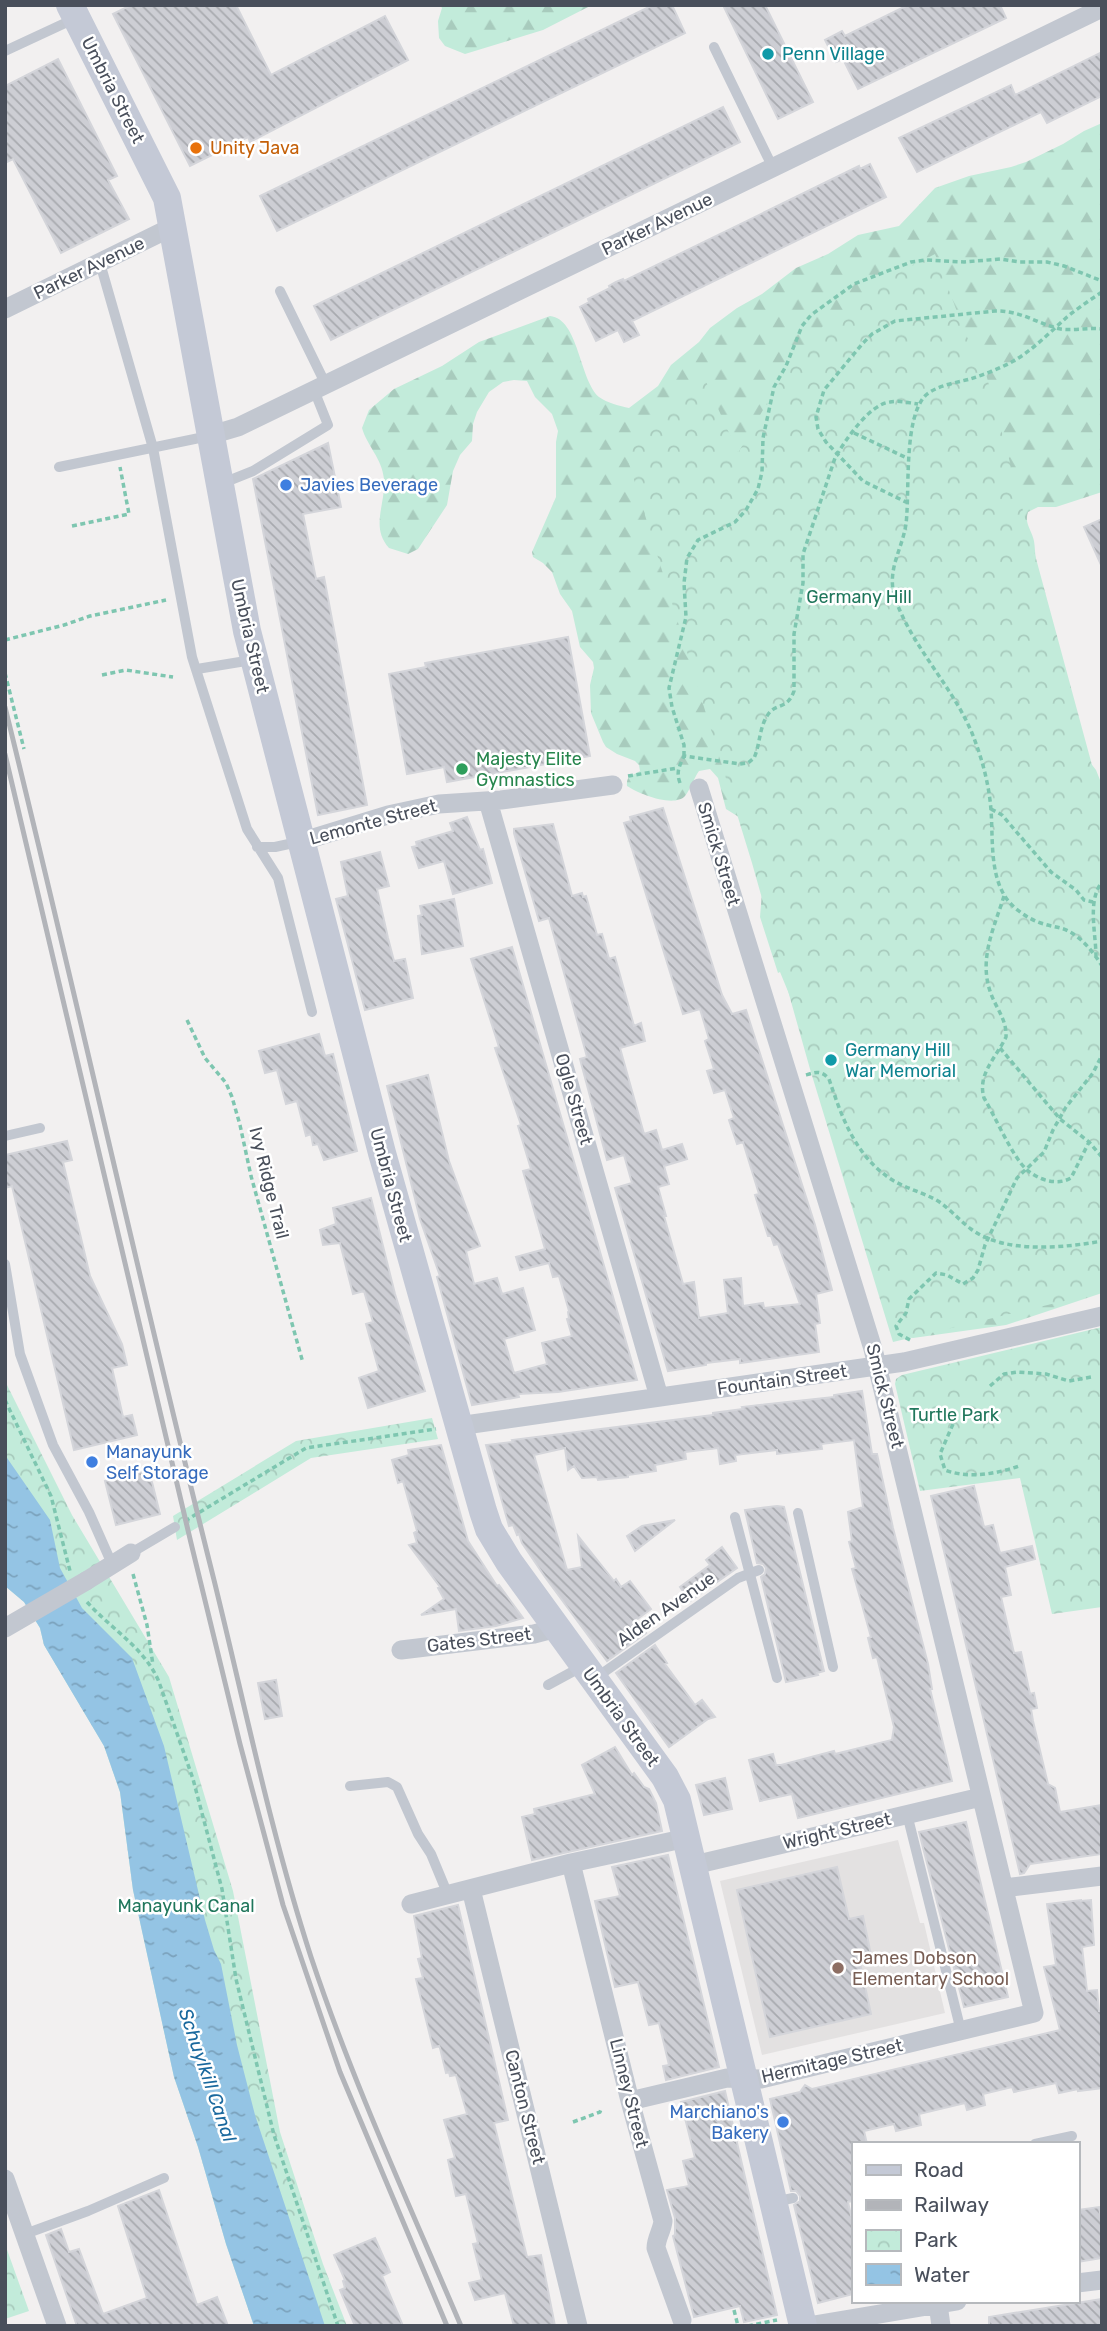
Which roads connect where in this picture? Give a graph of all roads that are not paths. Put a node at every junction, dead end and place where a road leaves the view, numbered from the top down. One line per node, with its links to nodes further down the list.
1 (1102, 8): 5 (street, Parker Avenue)
2 (73, 11): 4 (lane); 6 (main road, Umbria Street)
3 (714, 47): 5 (lane)
4 (5, 51)
5 (774, 168): 10 (street, Parker Avenue)
6 (172, 227): 7 (street, Parker Avenue); 11 (main road, Umbria Street)
7 (100, 262): 9 (street, Parker Avenue); 12 (lane)
8 (280, 291): 10 (lane)
9 (5, 309)
10 (320, 387): 11 (street, Parker Avenue); 14 (lane)
11 (211, 435): 12 (lane); 14 (main road, Umbria Street)
12 (153, 448): 13 (lane); 16 (lane)
13 (59, 467)
14 (219, 484): 15 (main road, Umbria Street)
15 (254, 659): 16 (lane); 20 (main road, Umbria Street)
16 (197, 669): 21 (lane)
17 (613, 785): 19 (street, Lemonte Street)
18 (691, 791): 27 (street, Smick Street)
19 (488, 801): 20 (street, Lemonte Street); 28 (street, Ogle Street)
20 (300, 842): 21 (lane); 29 (main road, Umbria Street)
21 (257, 847): 22 (lane)
22 (312, 1012)
23 (40, 1128): 24 (lane)
24 (5, 1136)
25 (5, 1264): 36 (lane)
26 (1102, 1315): 27 (street, Fountain Street)
27 (878, 1366): 28 (street, Fountain Street); 46 (street, Smick Street)
28 (659, 1397): 29 (street, Fountain Street)
29 (446, 1428): 39 (main road, Umbria Street)
30 (798, 1513): 34 (lane)
31 (735, 1517): 37 (lane)
32 (174, 1527): 33 (lane)
33 (131, 1553): 36 (street)
34 (808, 1559): 35 (lane); 41 (lane)
35 (797, 1562)
36 (112, 1564): 38 (street, bridge)
37 (754, 1571): 42 (lane, Alden Avenue); 43 (lane)
38 (5, 1628)
39 (557, 1628): 40 (street, Gates Street); 42 (main road, Umbria Street)
40 (401, 1650)
41 (833, 1667)
42 (588, 1672): 44 (lane, Alden Avenue); 48 (main road, Umbria Street)
43 (777, 1678)
44 (548, 1685)
45 (350, 1786): 54 (lane)
46 (981, 1797): 47 (street, Wright Street); 52 (street, Smick Street)
47 (907, 1814): 50 (street, Wright Street); 57 (lane)
48 (687, 1838): 49 (street); 50 (main road, Umbria Street)
49 (571, 1863): 53 (street); 59 (street, Linney Street)
50 (694, 1865): 58 (main road, Umbria Street)
51 (1102, 1876): 52 (street)
52 (1004, 1888): 56 (street, Smick Street)
53 (471, 1889): 54 (street); 71 (street, Canton Street)
54 (448, 1895): 55 (street)
55 (411, 1904)
56 (1034, 2013): 57 (street, Hermitage Street)
57 (962, 2032): 58 (street, Hermitage Street)
58 (744, 2078): 59 (street, Hermitage Street); 69 (main road, Umbria Street)
59 (630, 2101): 68 (street, Linney Street)
60 (1072, 2136): 61 (lane)
61 (1044, 2142)
62 (164, 2178): 64 (lane)
63 (5, 2179): 64 (street)
64 (25, 2234): 70 (street)
65 (1102, 2280): 66 (street)
66 (1079, 2284)
67 (947, 2303): 69 (street); 72 (street)
68 (682, 2320)
69 (798, 2323)
70 (57, 2326)
71 (578, 2326)
72 (941, 2326)

